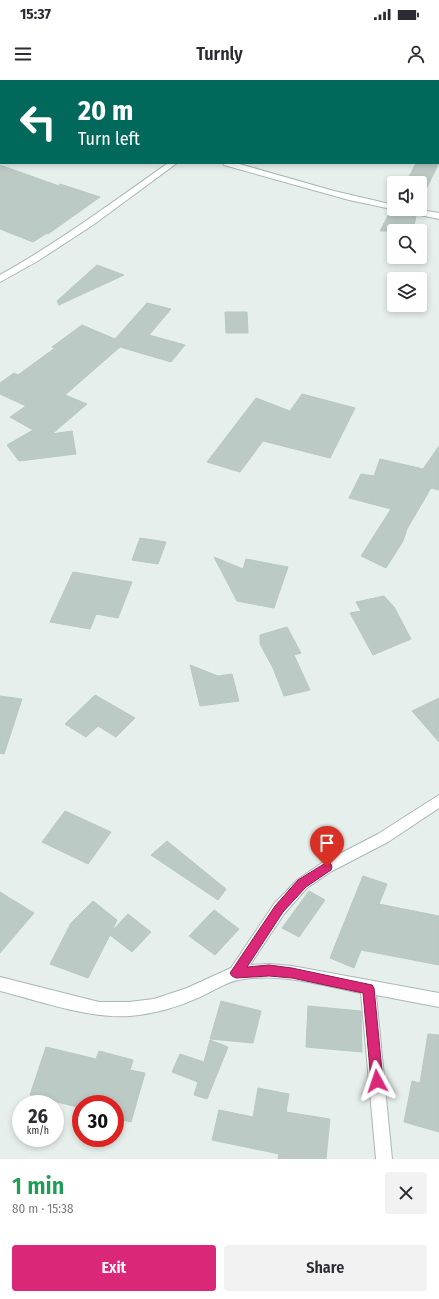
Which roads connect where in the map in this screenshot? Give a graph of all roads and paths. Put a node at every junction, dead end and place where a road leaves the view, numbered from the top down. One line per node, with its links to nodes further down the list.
1 (172, 164): 6 (street)
2 (230, 164): 3 (street)
3 (387, 206)
4 (427, 214): 5 (street)
5 (439, 216)
6 (0, 279)
7 (439, 801): 8 (street)
8 (236, 973): 9 (street); 10 (street)
9 (0, 984)
10 (368, 988): 11 (street); 12 (street)
11 (439, 1000)
12 (384, 1159)

